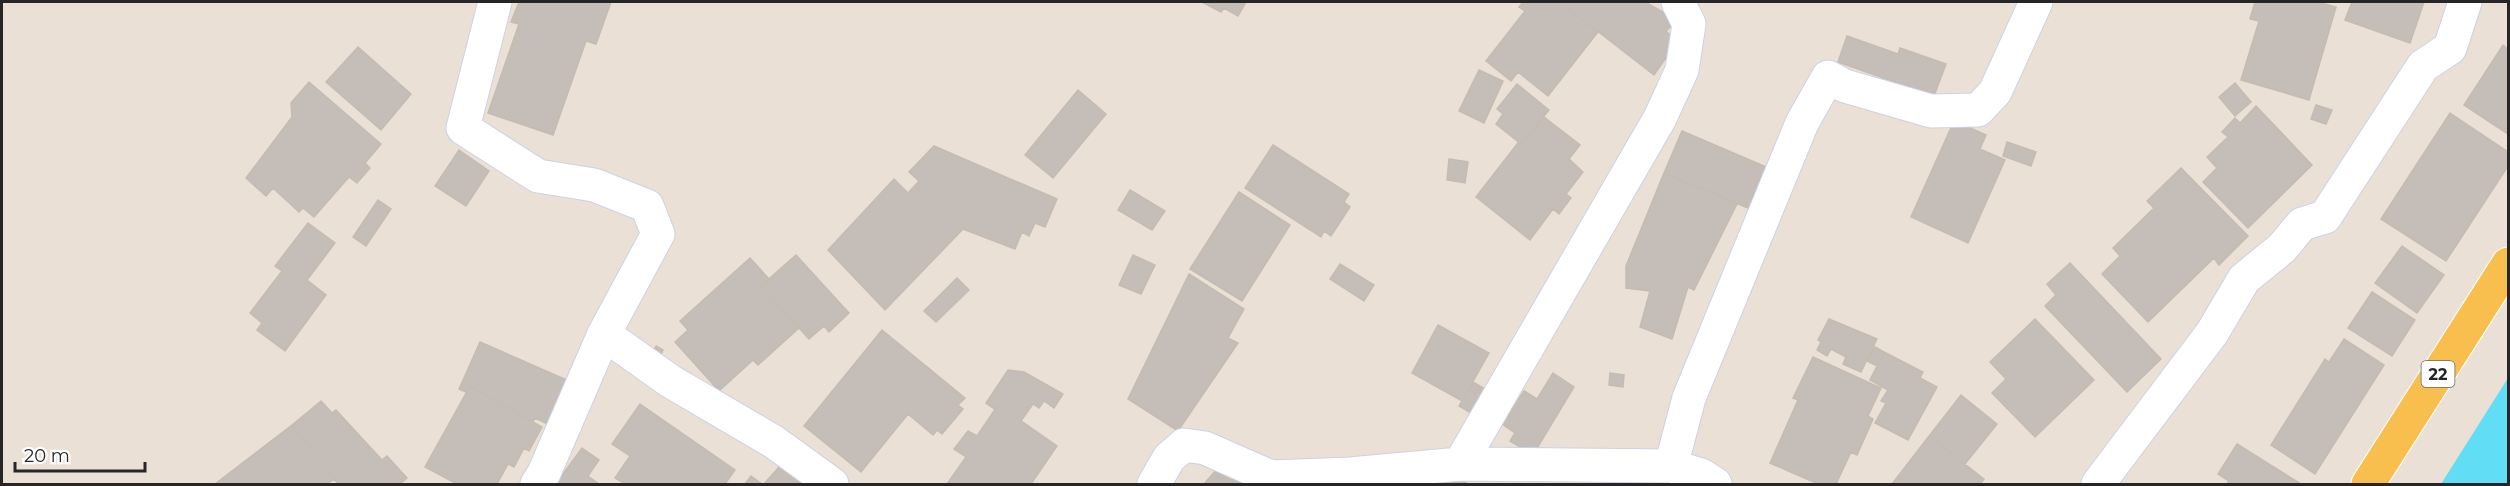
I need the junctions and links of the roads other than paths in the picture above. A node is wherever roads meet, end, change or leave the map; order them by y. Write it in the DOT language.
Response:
graph roads {
  1 [pos="495,2"];
  2 [pos="1678,2"];
  3 [pos="2036,2"];
  4 [pos="2465,2"];
  5 [pos="2508,264"];
  6 [pos="604,334"];
  7 [pos="1460,465"];
  8 [pos="1671,466"];
  9 [pos="537,484"];
  10 [pos="832,484"];
  11 [pos="1154,484"];
  12 [pos="1715,484"];
  13 [pos="2098,484"];
  14 [pos="2368,484"];
  1 -- 6 [label="street"];
  2 -- 7 [label="street"];
  3 -- 8 [label="street"];
  4 -- 13 [label="street"];
  5 -- 14 [label="main road, 22"];
  6 -- 9 [label="street"];
  6 -- 10 [label="street"];
  7 -- 8 [label="street"];
  7 -- 11 [label="street"];
  8 -- 12 [label="street"];
}
